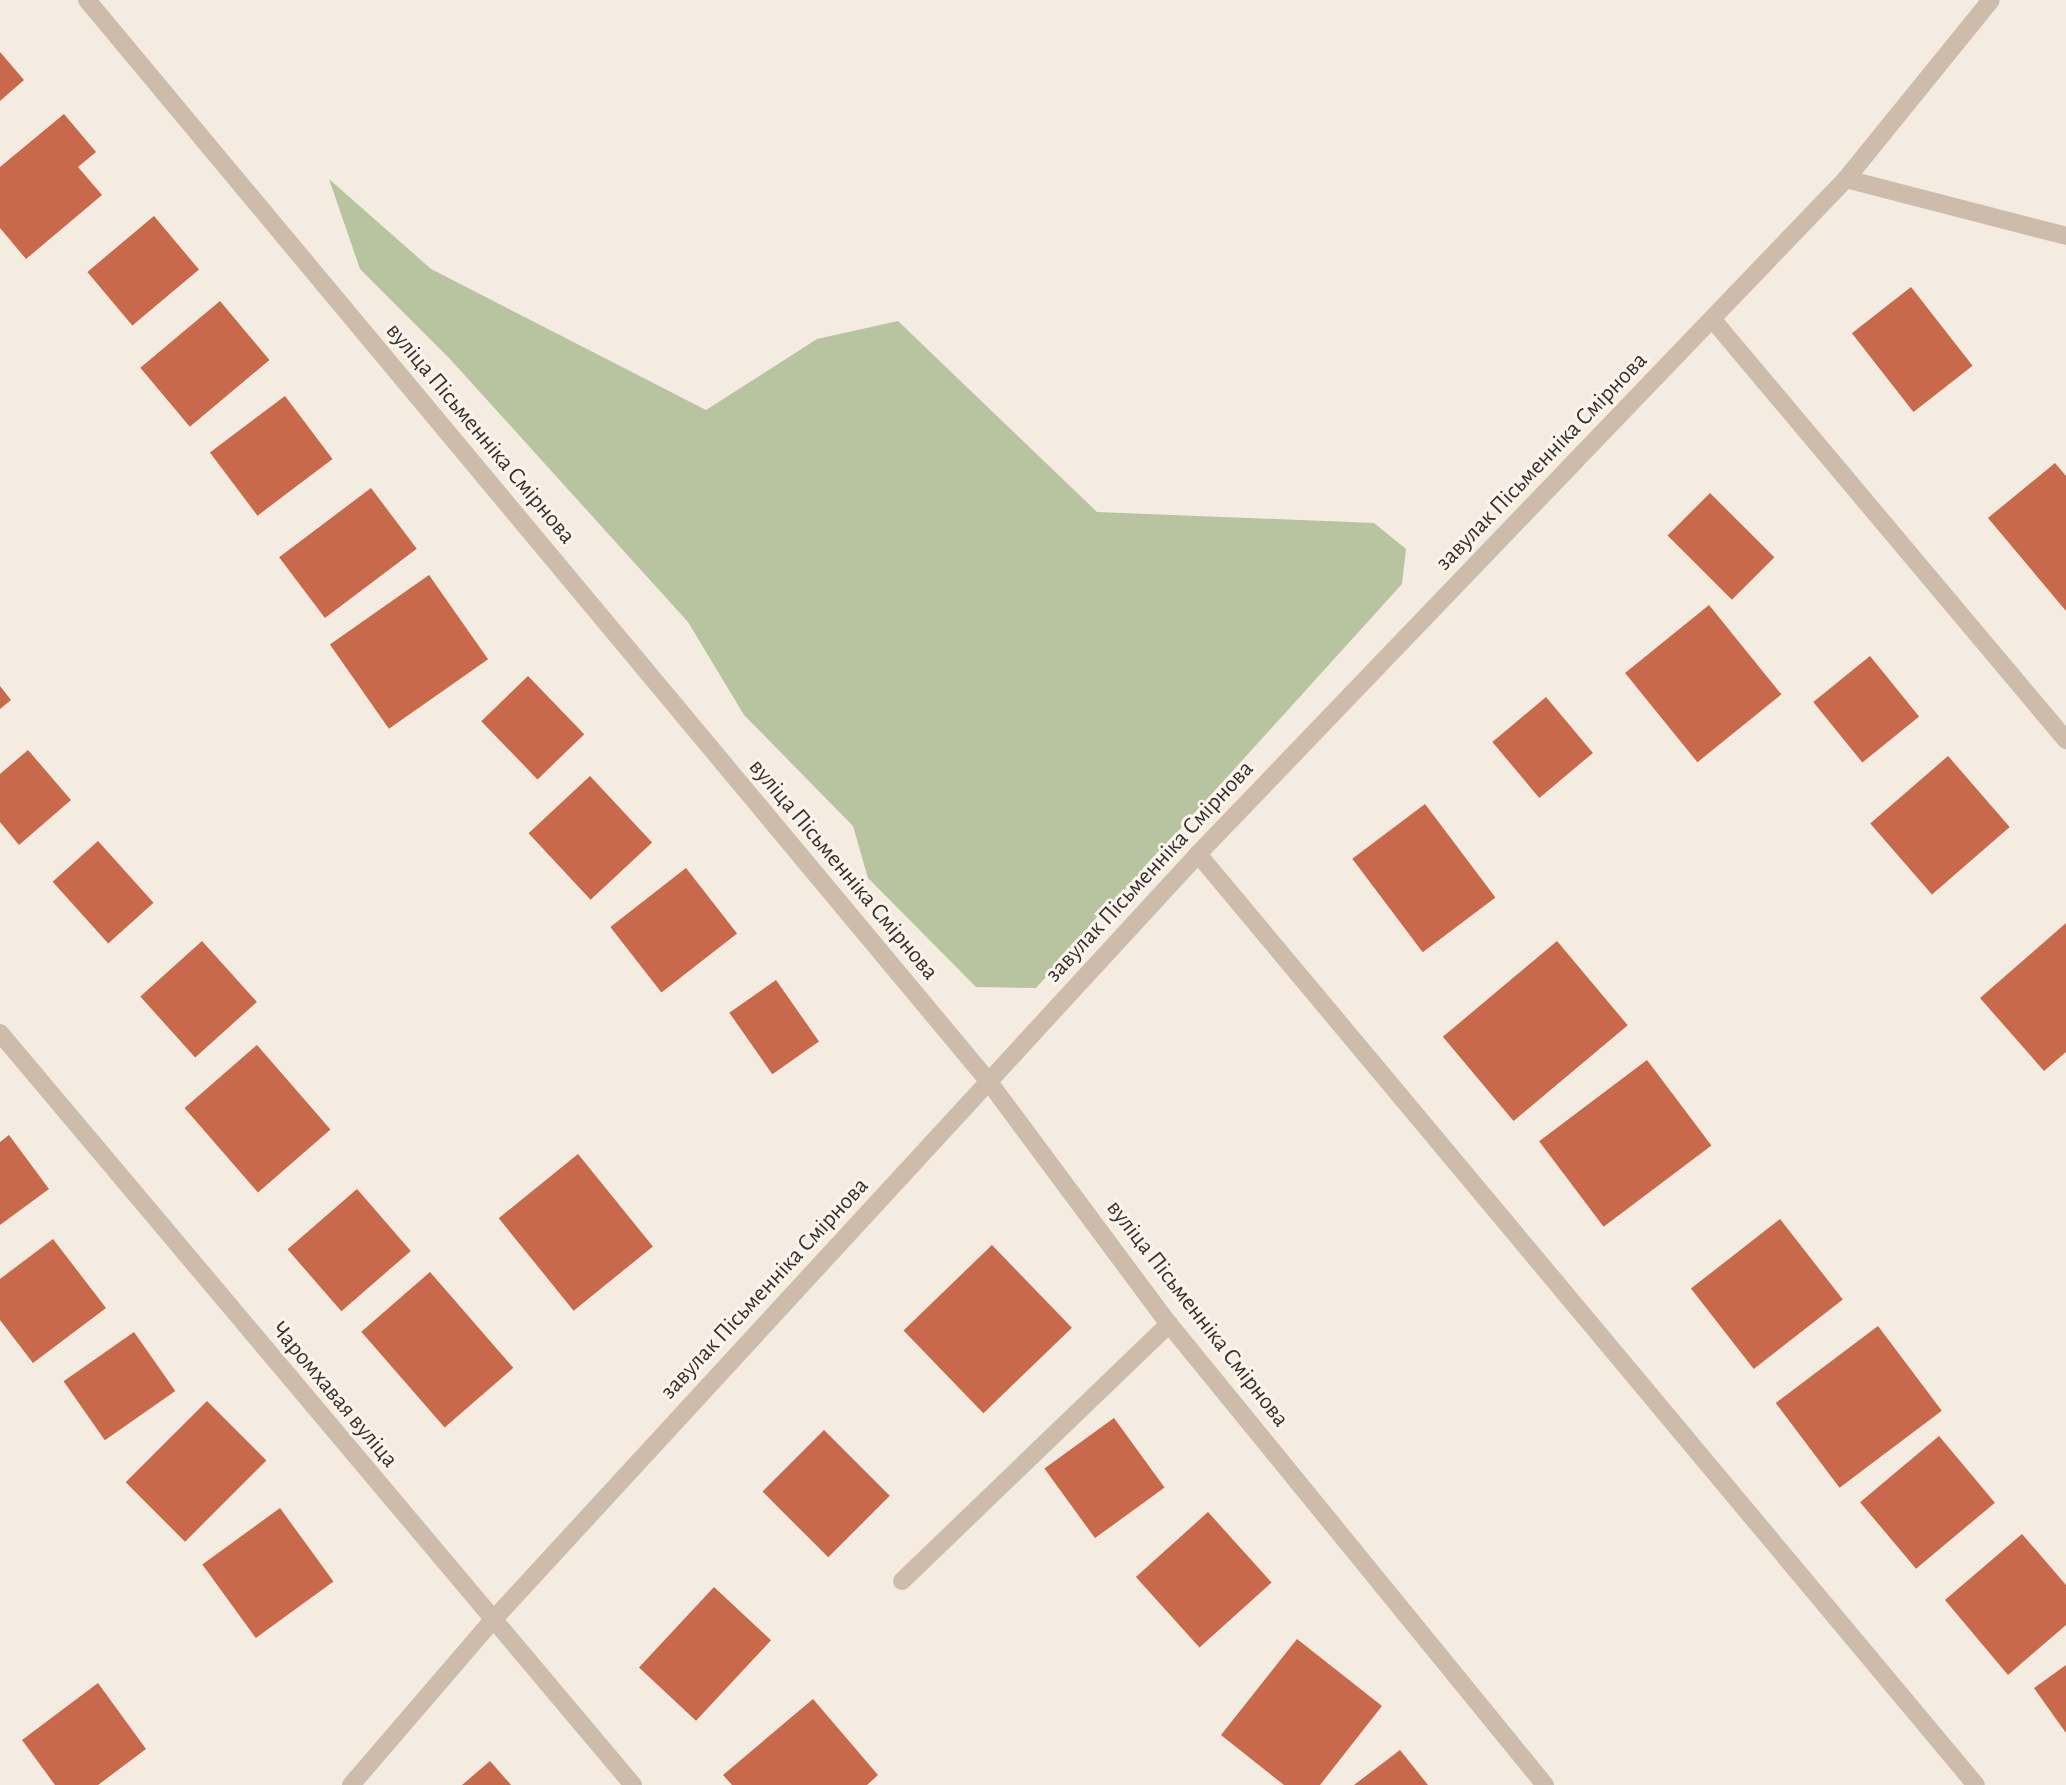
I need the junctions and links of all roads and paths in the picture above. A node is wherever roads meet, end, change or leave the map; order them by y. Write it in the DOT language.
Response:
graph roads {
  1 [pos="87,0"];
  2 [pos="1991,0"];
  3 [pos="1846,179"];
  4 [pos="2066,236"];
  5 [pos="1713,320"];
  6 [pos="2066,740"];
  7 [pos="1198,854"];
  8 [pos="0,1033"];
  9 [pos="989,1082"];
  10 [pos="1169,1324"];
  11 [pos="902,1581"];
  12 [pos="494,1620"];
  13 [pos="351,1785"];
  14 [pos="633,1785"];
  15 [pos="1545,1785"];
  16 [pos="1976,1785"];
  1 -- 9 [label="street, вуліца Пісьменніка Смірнова"];
  2 -- 3 [label="street, завулак Пісьменніка Смірнова"];
  3 -- 4 [label="street"];
  3 -- 5 [label="street, завулак Пісьменніка Смірнова"];
  5 -- 6 [label="street"];
  5 -- 7 [label="street, завулак Пісьменніка Смірнова"];
  7 -- 9 [label="street, завулак Пісьменніка Смірнова"];
  7 -- 16 [label="street"];
  8 -- 12 [label="street, Чаромхавая вуліца"];
  9 -- 10 [label="street, вуліца Пісьменніка Смірнова"];
  9 -- 12 [label="street, завулак Пісьменніка Смірнова"];
  10 -- 11 [label="street"];
  10 -- 15 [label="street, вуліца Пісьменніка Смірнова"];
  12 -- 13 [label="street, завулак Пісьменніка Смірнова"];
  12 -- 14 [label="street, Чаромхавая вуліца"];
}
